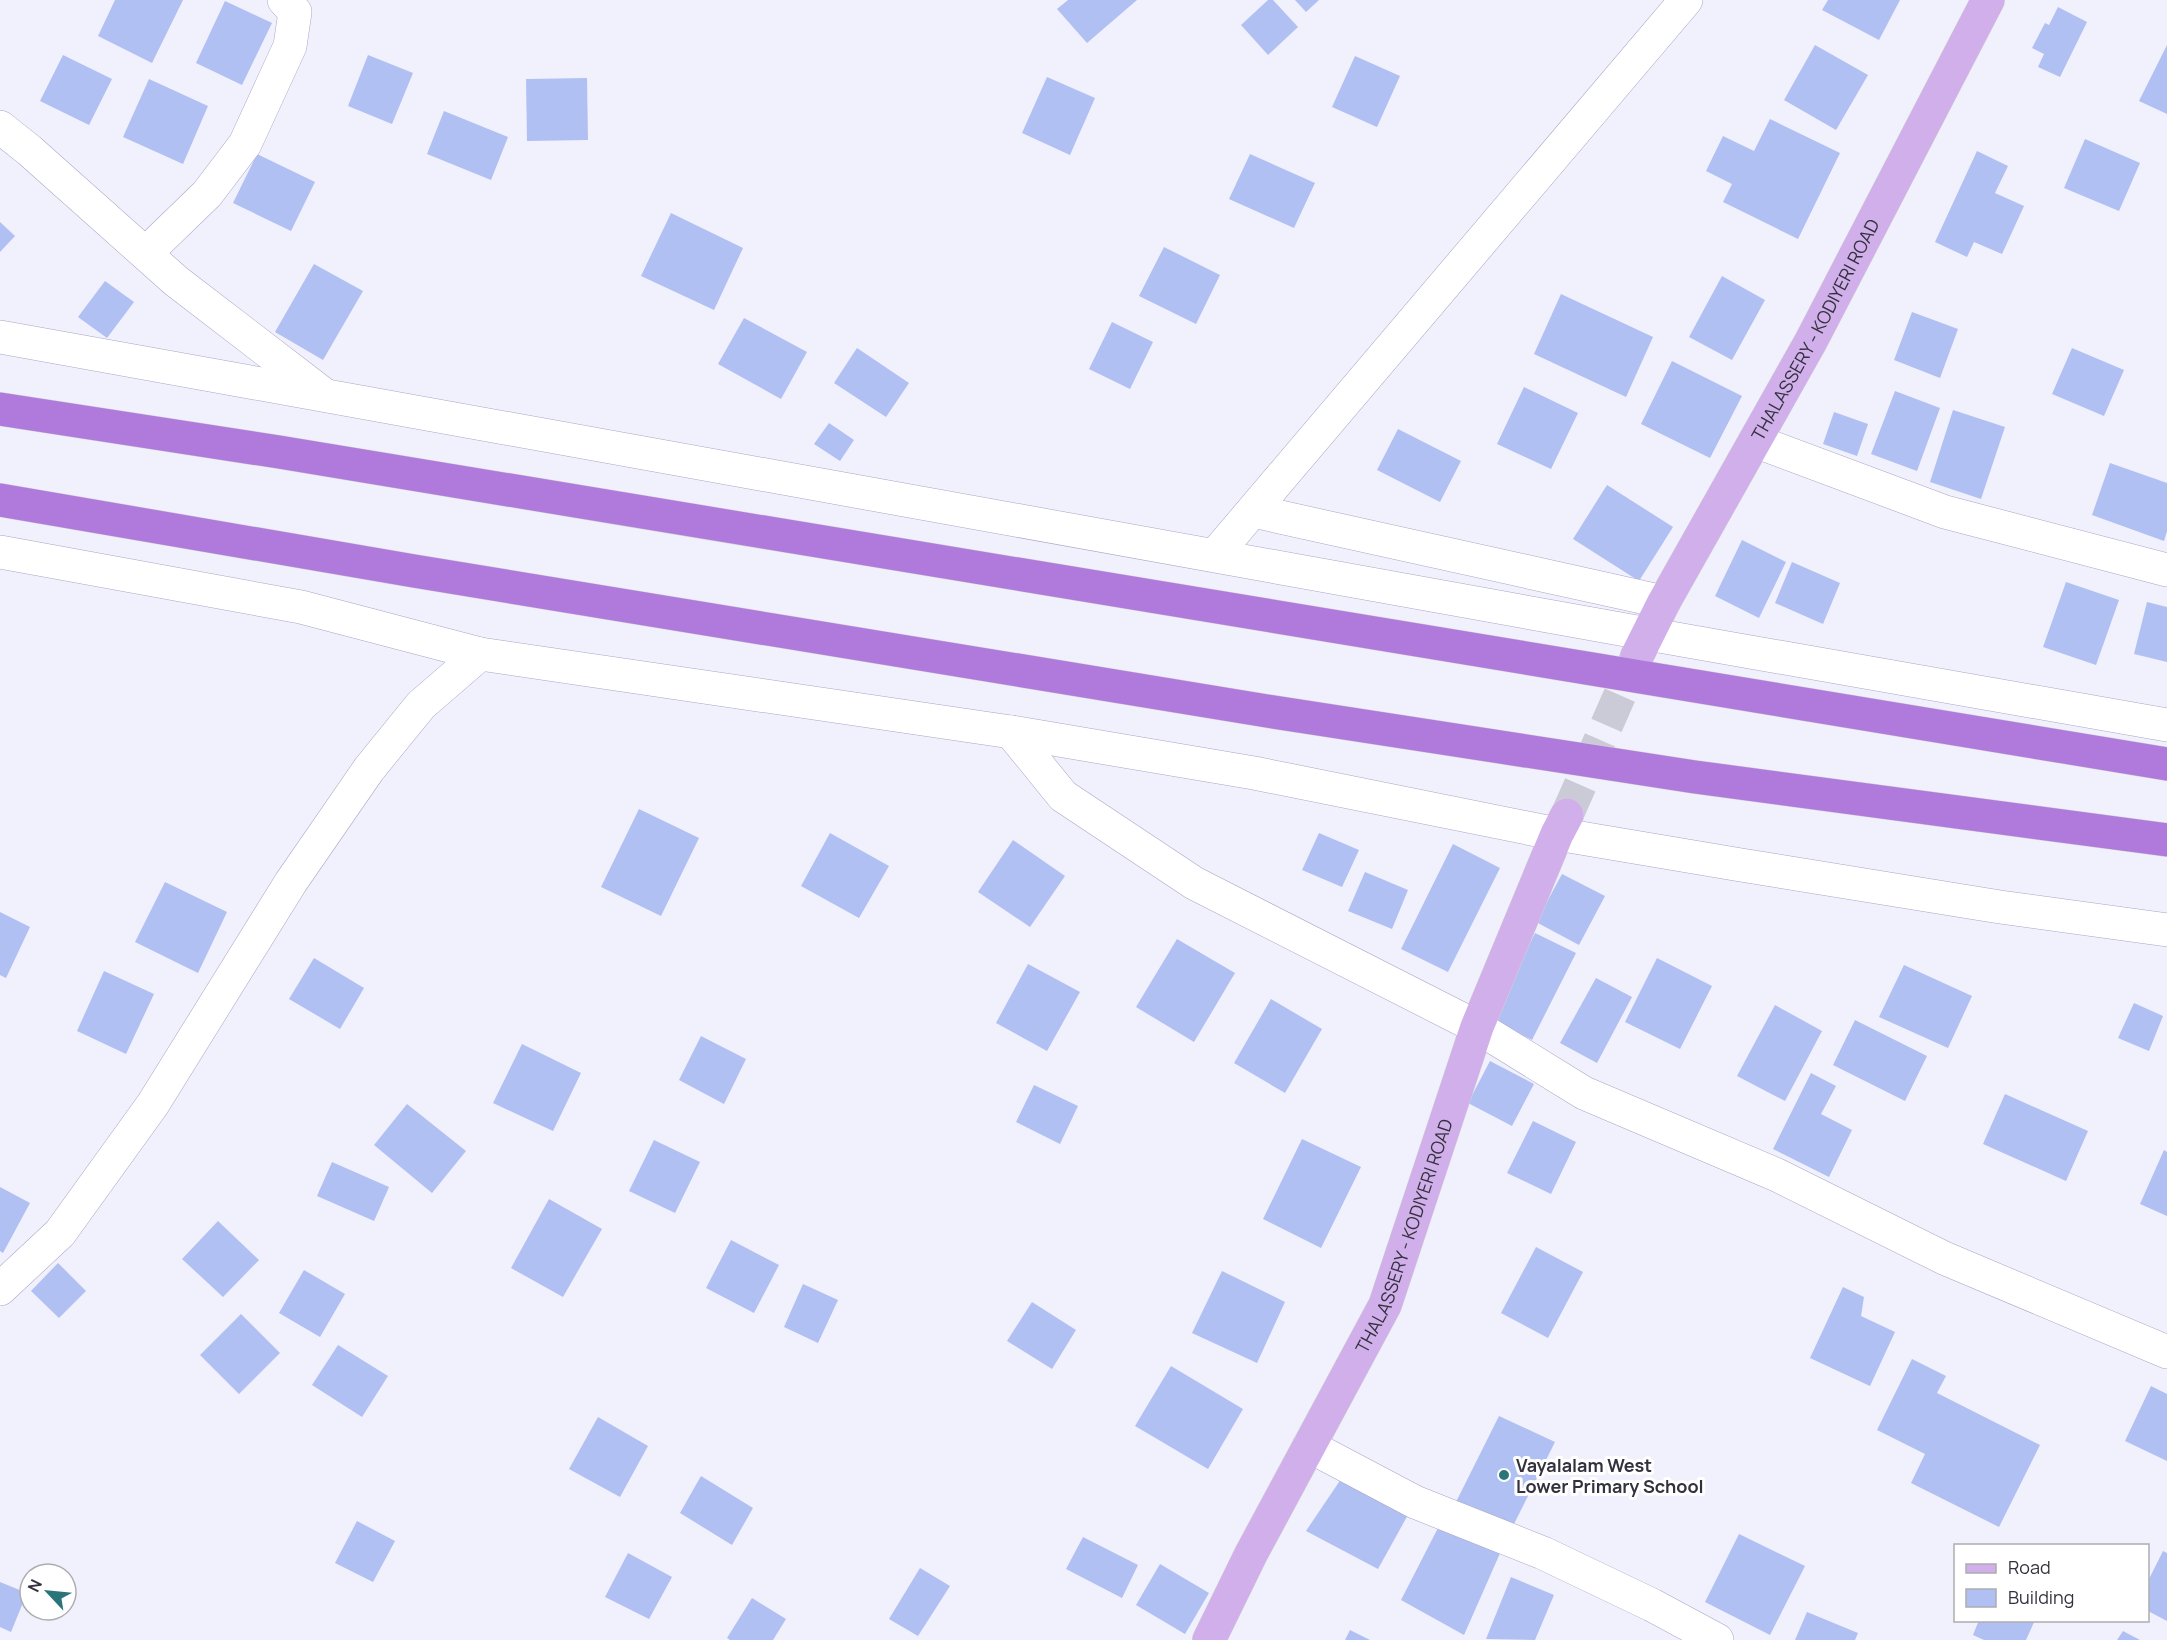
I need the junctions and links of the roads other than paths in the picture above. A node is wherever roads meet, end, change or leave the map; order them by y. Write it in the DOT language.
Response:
graph roads {
  1 [pos="284,0"];
  2 [pos="1686,0"];
  3 [pos="1988,0"];
  4 [pos="0,127"];
  5 [pos="146,254"];
  6 [pos="0,337"];
  7 [pos="327,396"];
  8 [pos="0,409"];
  9 [pos="1755,441"];
  10 [pos="0,500"];
  11 [pos="1253,511"];
  12 [pos="0,552"];
  13 [pos="1215,555"];
  14 [pos="2167,570"];
  15 [pos="1664,602"];
  16 [pos="1643,645"];
  17 [pos="480,654"];
  18 [pos="2167,725"];
  19 [pos="1011,732"];
  20 [pos="2167,764"];
  21 [pos="1562,825"];
  22 [pos="2167,840"];
  23 [pos="2167,930"];
  24 [pos="1477,1027"];
  25 [pos="0,1289"];
  26 [pos="2167,1352"];
  27 [pos="1309,1446"];
  28 [pos="1209,1640"];
  29 [pos="1717,1640"];
  1 -- 5 [label="street"];
  2 -- 11 [label="street"];
  3 -- 9 [label="main road, THALASSERY - KODIYERI ROAD"];
  4 -- 5 [label="street"];
  5 -- 7 [label="street"];
  6 -- 7 [label="street"];
  7 -- 13 [label="street"];
  8 -- 20 [label="highway"];
  9 -- 14 [label="street"];
  9 -- 15 [label="main road, THALASSERY - KODIYERI ROAD"];
  10 -- 22 [label="highway"];
  11 -- 13 [label="street"];
  11 -- 15 [label="street"];
  12 -- 17 [label="street"];
  13 -- 16 [label="street"];
  15 -- 16 [label="main road, THALASSERY - KODIYERI ROAD"];
  16 -- 18 [label="street"];
  17 -- 19 [label="street"];
  17 -- 25 [label="street"];
  19 -- 21 [label="street"];
  19 -- 24 [label="street"];
  21 -- 23 [label="street"];
  21 -- 24 [label="main road, THALASSERY - KODIYERI ROAD"];
  24 -- 26 [label="street"];
  24 -- 27 [label="main road, THALASSERY - KODIYERI ROAD"];
  27 -- 28 [label="main road, THALASSERY - KODIYERI ROAD"];
  27 -- 29 [label="street"];
}
